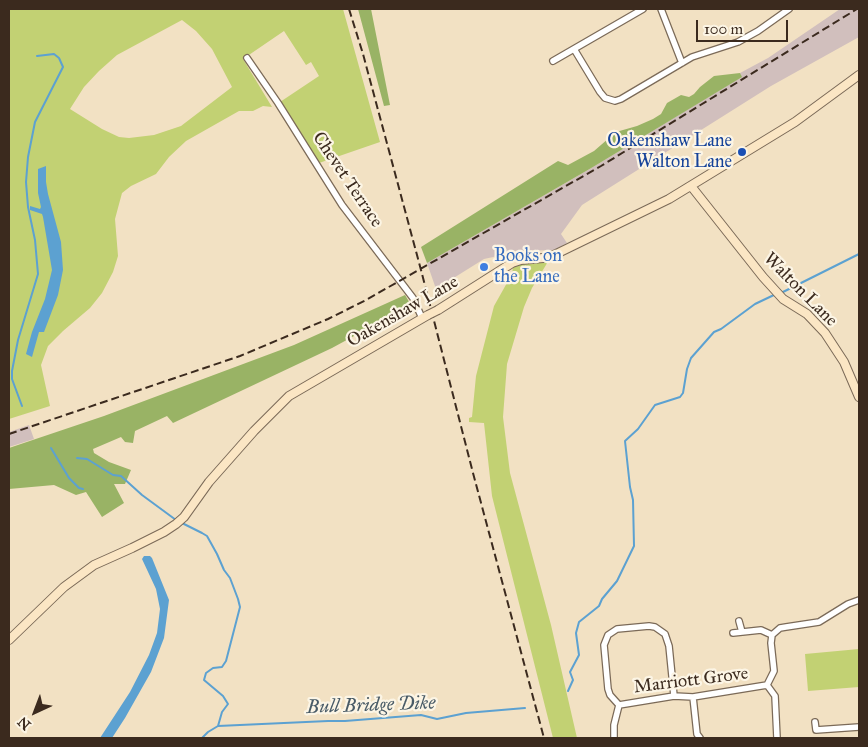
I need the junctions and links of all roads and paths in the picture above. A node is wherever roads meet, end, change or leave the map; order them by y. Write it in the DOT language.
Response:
graph roads {
  1 [pos="644,9"];
  2 [pos="661,9"];
  3 [pos="789,9"];
  4 [pos="574,49"];
  5 [pos="247,58"];
  6 [pos="553,61"];
  7 [pos="682,63"];
  8 [pos="859,75"];
  9 [pos="691,186"];
  10 [pos="425,317"];
  11 [pos="859,397"];
  12 [pos="859,600"];
  13 [pos="740,621"];
  14 [pos="742,632"];
  15 [pos="733,633"];
  16 [pos="772,634"];
  17 [pos="9,640"];
  18 [pos="767,685"];
  19 [pos="674,696"];
  20 [pos="693,697"];
  21 [pos="619,705"];
  22 [pos="816,722"];
  23 [pos="859,727"];
  24 [pos="614,738"];
  25 [pos="700,738"];
  26 [pos="778,738"];
  1 -- 4 [label="street"];
  2 -- 7 [label="street"];
  3 -- 7 [label="street"];
  4 -- 6 [label="street"];
  4 -- 7 [label="street"];
  5 -- 10 [label="street, Chevet Terrace"];
  8 -- 9 [label="street, Oakenshaw Lane"];
  9 -- 10 [label="street, Oakenshaw Lane, bridge"];
  9 -- 11 [label="street, Walton Lane"];
  10 -- 17 [label="street, Oakenshaw Lane"];
  12 -- 16 [label="street"];
  13 -- 14 [label="street"];
  14 -- 15 [label="street"];
  14 -- 16 [label="street"];
  16 -- 18 [label="street, Marriott Grove"];
  18 -- 20 [label="street, Marriott Grove"];
  18 -- 26 [label="street, Marriott Grove"];
  19 -- 20 [label="street, Marriott Grove"];
  19 -- 21 [label="street, Marriott Grove"];
  19 -- 21 [label="street"];
  20 -- 25 [label="street"];
  21 -- 24 [label="street"];
  22 -- 23 [label="street"];
}
